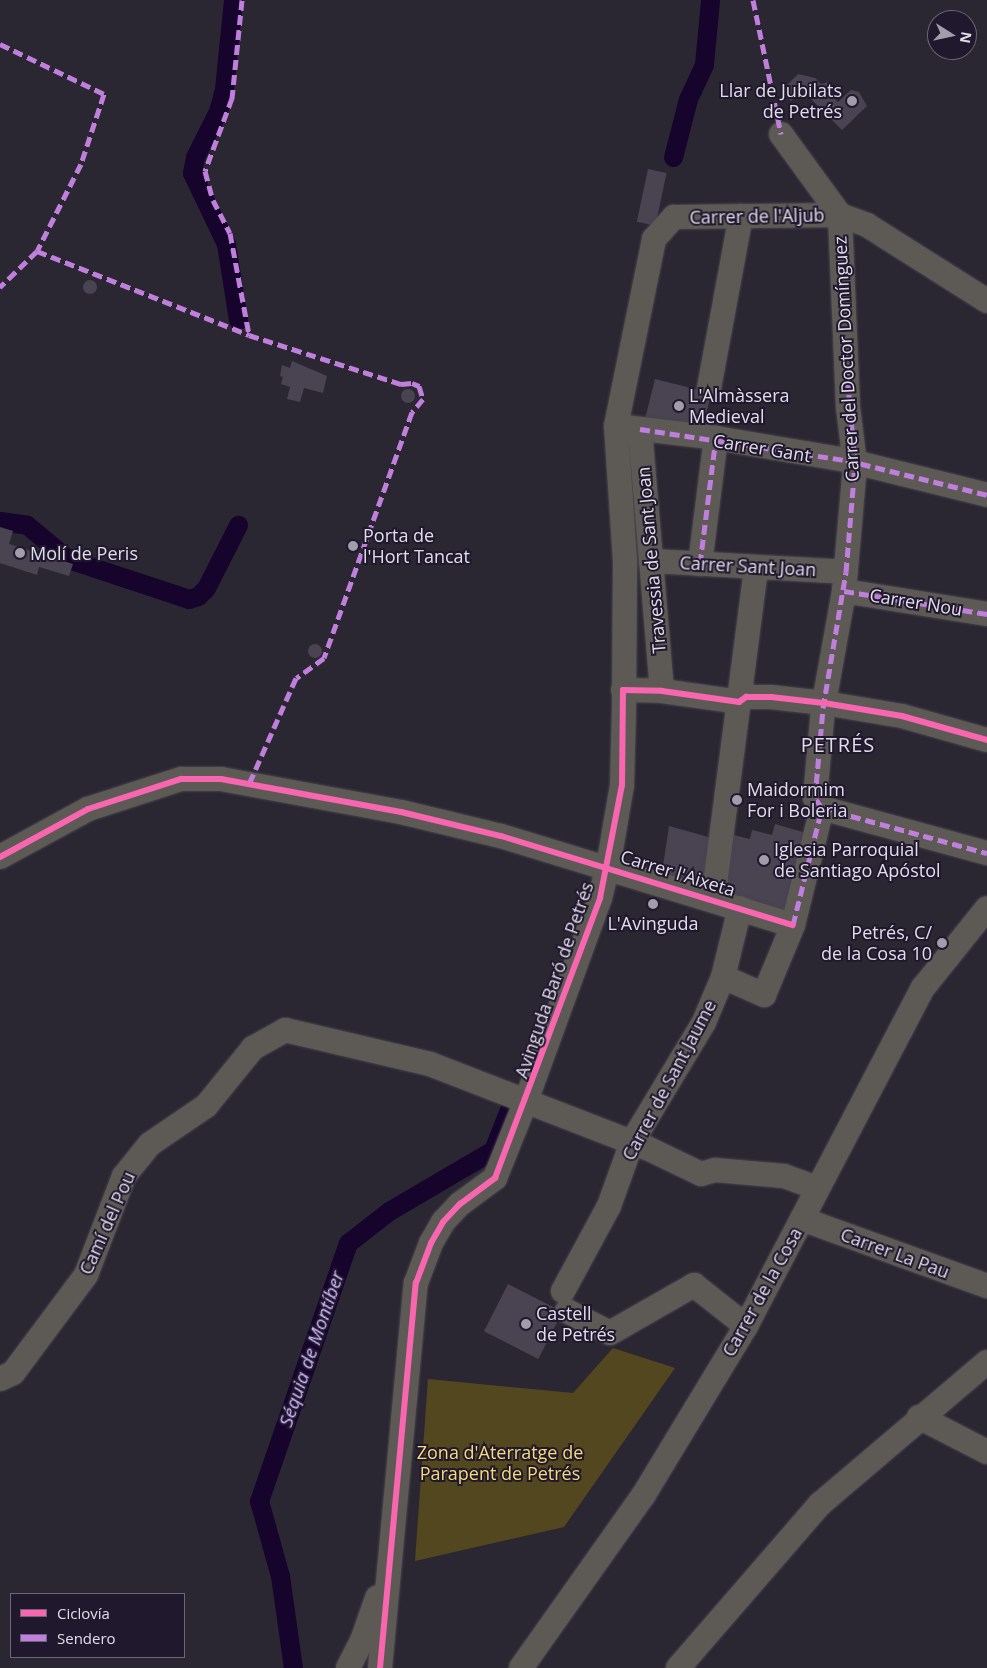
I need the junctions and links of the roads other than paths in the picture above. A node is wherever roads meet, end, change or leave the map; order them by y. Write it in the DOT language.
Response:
graph roads {
  1 [pos="781,134"];
  2 [pos="840,215"];
  3 [pos="741,216"];
  4 [pos="674,217"];
  5 [pos="987,301"];
  6 [pos="709,388"];
  7 [pos="616,426"];
  8 [pos="640,429"];
  9 [pos="716,438"];
  10 [pos="854,464"];
  11 [pos="987,495"];
  12 [pos="651,561"];
  13 [pos="700,564"];
  14 [pos="756,569"];
  15 [pos="845,581"];
  16 [pos="987,614"];
  17 [pos="623,690"];
  18 [pos="662,691"];
  19 [pos="738,702"];
  20 [pos="824,703"];
  21 [pos="987,740"];
  22 [pos="822,808"];
  23 [pos="987,853"];
  24 [pos="0,857"];
  25 [pos="608,867"];
  26 [pos="713,900"];
  27 [pos="740,908"];
  28 [pos="987,908"];
  29 [pos="793,925"];
  30 [pos="723,977"];
  31 [pos="526,1102"];
  32 [pos="632,1142"];
  33 [pos="817,1188"];
  34 [pos="802,1219"];
  35 [pos="987,1286"];
  36 [pos="746,1326"];
  37 [pos="987,1362"];
  38 [pos="0,1379"];
  39 [pos="919,1417"];
  40 [pos="987,1452"];
  41 [pos="390,1558"];
  42 [pos="348,1668"];
  43 [pos="380,1668"];
  44 [pos="521,1668"];
  45 [pos="678,1668"];
  1 -- 2 [label="street, Carrer del Doctor Domínguez"];
  2 -- 3 [label="street, Carrer de l'Aljub"];
  2 -- 5 [label="street"];
  2 -- 10 [label="street, Carrer del Doctor Domínguez"];
  3 -- 4 [label="street, Carrer de l'Aljub"];
  3 -- 6 [label="street"];
  4 -- 7 [label="street, Avinguda Baró de Petrés"];
  7 -- 8 [label="street, Carrer Gant"];
  7 -- 17 [label="street, Avinguda Baró de Petrés"];
  8 -- 9 [label="street, Carrer Gant"];
  8 -- 12 [label="street, Travessia de Sant Joan"];
  9 -- 10 [label="street, Carrer Gant"];
  9 -- 13 [label="street"];
  10 -- 11 [label="street, Carrer Gant"];
  10 -- 15 [label="street, Carrer del Doctor Domínguez"];
  12 -- 13 [label="street, Carrer Sant Joan"];
  12 -- 18 [label="street, Travessia de Sant Joan"];
  13 -- 14 [label="street, Carrer Sant Joan"];
  14 -- 15 [label="street, Carrer Sant Joan"];
  14 -- 19 [label="street"];
  15 -- 16 [label="street, Carrer Nou"];
  15 -- 20 [label="street, Carrer del Doctor Domínguez"];
  17 -- 18 [label="street"];
  17 -- 25 [label="street, Avinguda Baró de Petrés"];
  18 -- 19 [label="street"];
  19 -- 20 [label="street"];
  19 -- 26 [label="street"];
  20 -- 21 [label="street"];
  20 -- 22 [label="street, Carrer del Doctor Domínguez"];
  22 -- 23 [label="street"];
  22 -- 29 [label="street, Carrer del Doctor Domínguez"];
  24 -- 25 [label="street, Carrer l'Aixeta"];
  25 -- 26 [label="street, Carrer l'Aixeta"];
  25 -- 31 [label="street, Avinguda Baró de Petrés"];
  26 -- 27 [label="street, Carrer l'Aixeta"];
  27 -- 29 [label="street, Carrer l'Aixeta"];
  27 -- 30 [label="street, Carrer de Sant Jaume"];
  28 -- 33 [label="street, Carrer de la Cosa"];
  29 -- 30 [label="street, Carrer del Doctor Domínguez"];
  30 -- 32 [label="street, Carrer de Sant Jaume"];
  31 -- 32 [label="street, Camí del Pou"];
  31 -- 38 [label="street, Camí del Pou"];
  31 -- 41 [label="street, Avinguda Baró de Petrés"];
  32 -- 33 [label="street, Camí del Pou"];
  32 -- 36 [label="street, Carrer de Sant Jaume"];
  33 -- 34 [label="street, Carrer de la Cosa"];
  34 -- 35 [label="street, Carrer La Pau"];
  34 -- 36 [label="street, Carrer de la Cosa"];
  36 -- 44 [label="street, Carrer de la Cosa"];
  37 -- 39 [label="street"];
  39 -- 40 [label="street"];
  39 -- 45 [label="street"];
  41 -- 42 [label="street"];
  41 -- 43 [label="street"];
}
